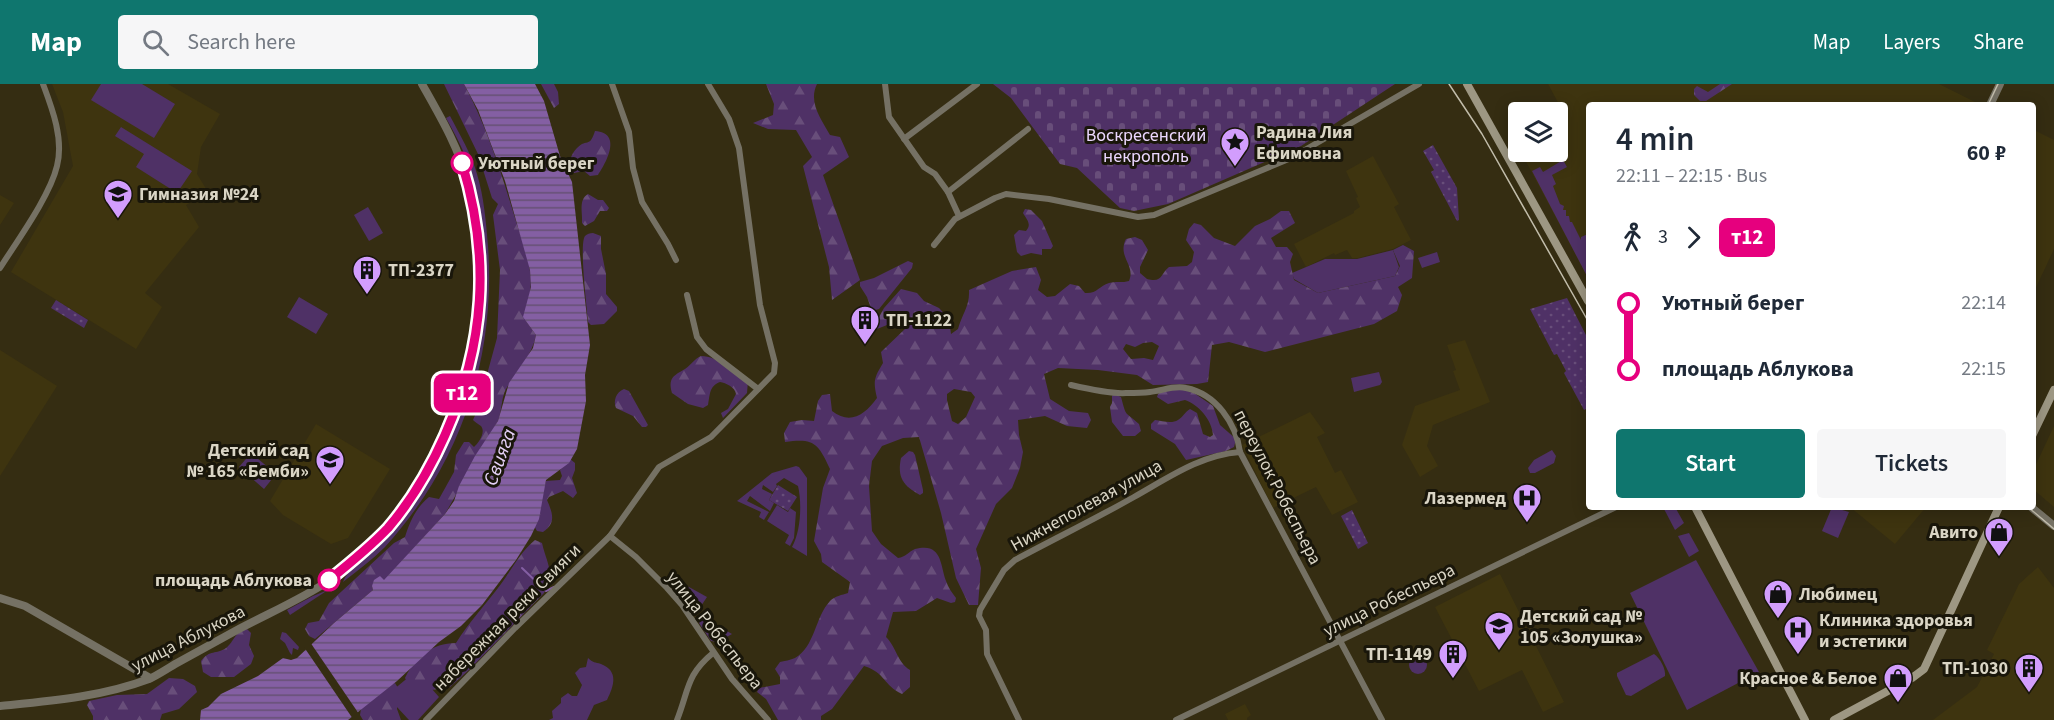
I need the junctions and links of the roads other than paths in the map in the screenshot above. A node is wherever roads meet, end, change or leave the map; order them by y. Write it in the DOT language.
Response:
graph roads {
  1 [pos="43,84"];
  2 [pos="422,84"];
  3 [pos="612,84"];
  4 [pos="708,84"];
  5 [pos="885,84"];
  6 [pos="977,84"];
  7 [pos="1419,84"];
  8 [pos="1467,84"];
  9 [pos="2000,84"];
  10 [pos="1991,102"];
  11 [pos="1028,129"];
  12 [pos="904,139"];
  13 [pos="948,192"];
  14 [pos="959,216"];
  15 [pos="934,245"];
  16 [pos="676,260"];
  17 [pos="0,268"];
  18 [pos="687,295"];
  19 [pos="1586,297"];
  20 [pos="1071,385"];
  21 [pos="758,389"];
  22 [pos="2054,390"];
  23 [pos="2036,428"];
  24 [pos="1240,452"];
  25 [pos="1610,510"];
  26 [pos="1697,510"];
  27 [pos="1999,510"];
  28 [pos="2035,510"];
  29 [pos="2054,526"];
  30 [pos="610,536"];
  31 [pos="0,598"];
  32 [pos="1340,640"];
  33 [pos="713,653"];
  34 [pos="150,678"];
  35 [pos="0,706"];
  36 [pos="426,720"];
  37 [pos="677,720"];
  38 [pos="768,720"];
  39 [pos="1019,720"];
  40 [pos="1176,720"];
  41 [pos="1382,720"];
  42 [pos="1805,720"];
  43 [pos="1834,720"];
  1 -- 17 [label="street"];
  2 -- 34 [label="street, улица Аблукова"];
  3 -- 16 [label="street"];
  4 -- 21 [label="street, набережная реки Свияги"];
  5 -- 12 [label="street"];
  6 -- 12 [label="street"];
  7 -- 14 [label="street"];
  8 -- 19 [label="main road"];
  9 -- 10 [label="street"];
  11 -- 13 [label="street"];
  12 -- 13 [label="street"];
  13 -- 14 [label="street"];
  14 -- 15 [label="street"];
  18 -- 21 [label="street"];
  20 -- 24 [label="street, переулок Робеспьера"];
  21 -- 30 [label="street, набережная реки Свияги"];
  22 -- 23 [label="main road"];
  24 -- 32 [label="street, переулок Робеспьера"];
  24 -- 39 [label="street, Нижнеполевая улица"];
  25 -- 32 [label="street, улица Робеспьера"];
  26 -- 42 [label="main road"];
  27 -- 43 [label="main road"];
  28 -- 29 [label="street"];
  30 -- 33 [label="street, улица Робеспьера"];
  30 -- 36 [label="street, набережная реки Свияги"];
  31 -- 34 [label="street"];
  32 -- 40 [label="street, улица Робеспьера"];
  32 -- 41 [label="street, переулок Робеспьера"];
  33 -- 37 [label="street"];
  33 -- 38 [label="street, улица Робеспьера"];
  34 -- 35 [label="street, улица Аблукова"];
}
